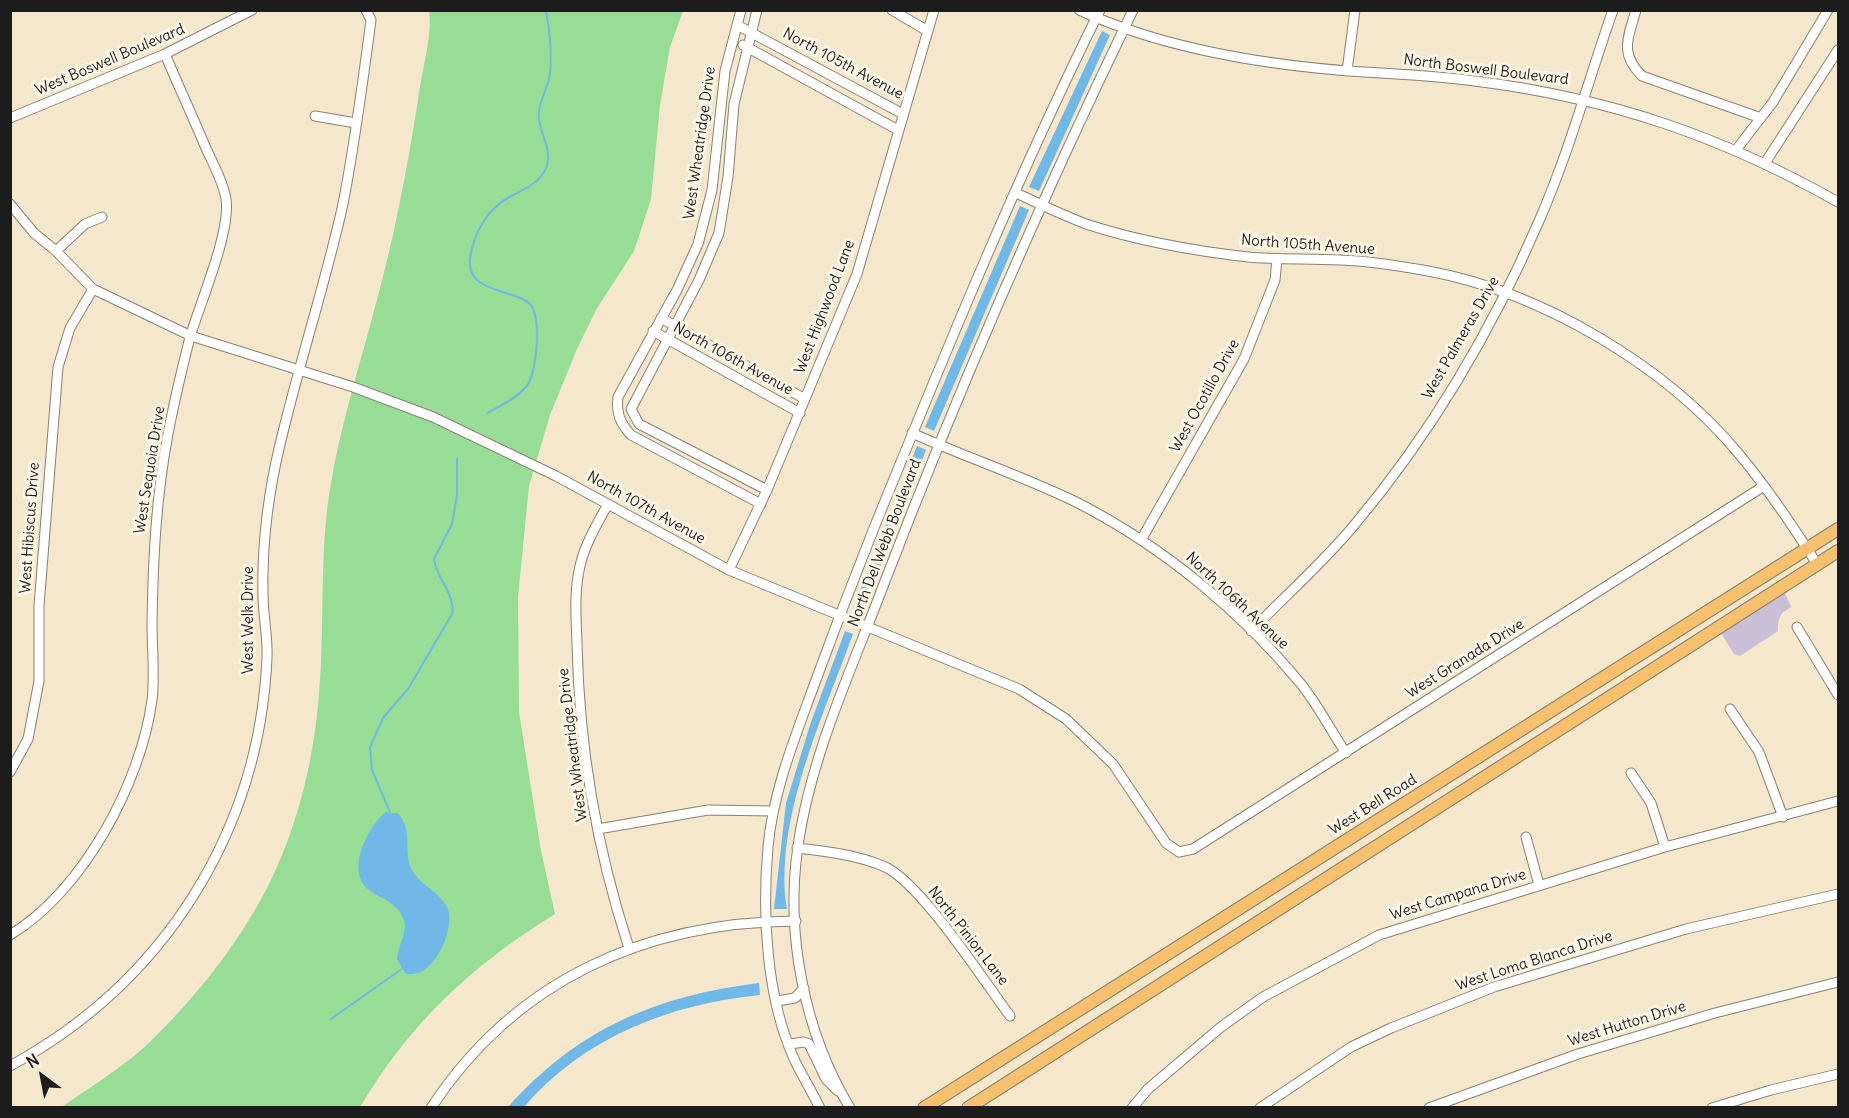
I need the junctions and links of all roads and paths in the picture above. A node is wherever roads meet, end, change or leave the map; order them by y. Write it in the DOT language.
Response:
graph roads {
  1 [pos="252,10"];
  2 [pos="366,10"];
  3 [pos="741,10"];
  4 [pos="757,10"];
  5 [pos="892,10"];
  6 [pos="1080,10"];
  7 [pos="1133,10"];
  8 [pos="1355,10"];
  9 [pos="1613,10"];
  10 [pos="1636,10"];
  11 [pos="1828,10"];
  12 [pos="929,12"];
  13 [pos="1098,14"];
  14 [pos="737,25"];
  15 [pos="1125,28"];
  16 [pos="926,30"];
  17 [pos="751,31"];
  18 [pos="734,39"];
  19 [pos="747,47"];
  20 [pos="1839,50"];
  21 [pos="165,54"];
  22 [pos="1347,71"];
  23 [pos="1584,98"];
  24 [pos="903,114"];
  25 [pos="315,116"];
  26 [pos="10,118"];
  27 [pos="1761,118"];
  28 [pos="356,123"];
  29 [pos="898,130"];
  30 [pos="1736,150"];
  31 [pos="1765,163"];
  32 [pos="1016,193"];
  33 [pos="1839,202"];
  34 [pos="10,204"];
  35 [pos="1042,204"];
  36 [pos="102,217"];
  37 [pos="56,251"];
  38 [pos="1278,259"];
  39 [pos="93,289"];
  40 [pos="1505,292"];
  41 [pos="660,318"];
  42 [pos="674,326"];
  43 [pos="653,331"];
  44 [pos="190,336"];
  45 [pos="667,339"];
  46 [pos="298,368"];
  47 [pos="805,399"];
  48 [pos="800,413"];
  49 [pos="912,433"];
  50 [pos="939,445"];
  51 [pos="1764,486"];
  52 [pos="767,490"];
  53 [pos="608,504"];
  54 [pos="760,504"];
  55 [pos="1839,529"];
  56 [pos="1141,540"];
  57 [pos="1807,548"];
  58 [pos="1839,551"];
  59 [pos="1817,564"];
  60 [pos="729,570"];
  61 [pos="838,616"];
  62 [pos="1797,627"];
  63 [pos="867,628"];
  64 [pos="1251,631"];
  65 [pos="1839,695"];
  66 [pos="1731,709"];
  67 [pos="1346,753"];
  68 [pos="10,772"];
  69 [pos="1630,773"];
  70 [pos="1839,801"];
  71 [pos="773,811"];
  72 [pos="1784,817"];
  73 [pos="598,829"];
  74 [pos="1526,837"];
  75 [pos="1665,847"];
  76 [pos="798,848"];
  77 [pos="1179,852"];
  78 [pos="1539,885"];
  79 [pos="1839,894"];
  80 [pos="765,921"];
  81 [pos="796,921"];
  82 [pos="10,935"];
  83 [pos="629,948"];
  84 [pos="1839,982"];
  85 [pos="804,988"];
  86 [pos="777,1001"];
  87 [pos="1010,1016"];
  88 [pos="789,1044"];
  89 [pos="10,1066"];
  90 [pos="1839,1074"];
  91 [pos="842,1095"];
  92 [pos="430,1107"];
  93 [pos="820,1107"];
  94 [pos="850,1107"];
  95 [pos="924,1107"];
  96 [pos="968,1107"];
  97 [pos="1132,1107"];
  98 [pos="1260,1107"];
  99 [pos="1429,1107"];
  100 [pos="1712,1107"];
  1 -- 21 [label="street, West Boswell Boulevard"];
  2 -- 28 [label="street, West Welk Drive"];
  3 -- 14 [label="street, West Wheatridge Drive"];
  4 -- 17 [label="street, West Wheatridge Drive"];
  5 -- 16 [label="street"];
  6 -- 13 [label="street, North Boswell Boulevard"];
  7 -- 15 [label="street, North Del Webb Boulevard"];
  8 -- 22 [label="street"];
  9 -- 23 [label="street, West Palmeras Drive"];
  10 -- 27 [label="street"];
  11 -- 27 [label="street"];
  12 -- 16 [label="street, West Highwood Lane"];
  13 -- 15 [label="street, North Boswell Boulevard"];
  13 -- 32 [label="street, North Del Webb Boulevard"];
  14 -- 17 [label="street, North 105th Avenue"];
  14 -- 18 [label="street, West Wheatridge Drive"];
  15 -- 22 [label="street, North Boswell Boulevard"];
  15 -- 35 [label="street, North Del Webb Boulevard"];
  16 -- 24 [label="street, West Highwood Lane"];
  17 -- 19 [label="street, West Wheatridge Drive"];
  17 -- 24 [label="street, North 105th Avenue"];
  18 -- 19 [label="street, North 105th Avenue"];
  18 -- 41 [label="street, West Wheatridge Drive"];
  19 -- 29 [label="street, North 105th Avenue"];
  19 -- 42 [label="street, West Wheatridge Drive"];
  20 -- 31 [label="street"];
  21 -- 26 [label="street, West Boswell Boulevard"];
  21 -- 44 [label="street, West Sequoia Drive"];
  22 -- 23 [label="street, North Boswell Boulevard"];
  23 -- 30 [label="street, North Boswell Boulevard"];
  23 -- 40 [label="street, West Palmeras Drive"];
  24 -- 29 [label="street, West Highwood Lane"];
  25 -- 28 [label="street"];
  27 -- 30 [label="street"];
  28 -- 46 [label="street, West Welk Drive"];
  29 -- 47 [label="street, West Highwood Lane"];
  30 -- 31 [label="street, North Boswell Boulevard"];
  31 -- 33 [label="street, North Boswell Boulevard"];
  32 -- 35 [label="street, North 105th Avenue"];
  32 -- 49 [label="street, North Del Webb Boulevard"];
  34 -- 37 [label="street, North 107th Avenue"];
  35 -- 38 [label="street, North 105th Avenue"];
  35 -- 50 [label="street, North Del Webb Boulevard"];
  36 -- 37 [label="street"];
  37 -- 39 [label="street, North 107th Avenue"];
  38 -- 40 [label="street, North 105th Avenue"];
  38 -- 56 [label="street, West Ocotillo Drive"];
  39 -- 44 [label="street, North 107th Avenue"];
  39 -- 68 [label="street, West Hibiscus Drive"];
  40 -- 51 [label="street, North 105th Avenue"];
  40 -- 64 [label="street, West Palmeras Drive"];
  41 -- 42 [label="street, North 106th Avenue"];
  41 -- 43 [label="street, West Wheatridge Drive"];
  42 -- 45 [label="street, West Wheatridge Drive"];
  42 -- 47 [label="street, North 106th Avenue"];
  43 -- 45 [label="street, North 106th Avenue"];
  43 -- 54 [label="street, West Wheatridge Drive"];
  44 -- 46 [label="street, North 107th Avenue"];
  44 -- 82 [label="street, West Sequoia Drive"];
  45 -- 48 [label="street, North 106th Avenue"];
  45 -- 52 [label="street, West Wheatridge Drive"];
  46 -- 53 [label="street, North 107th Avenue"];
  46 -- 89 [label="street, West Welk Drive"];
  47 -- 48 [label="street, West Highwood Lane"];
  48 -- 52 [label="street, West Highwood Lane"];
  49 -- 50 [label="street, North 106th Avenue"];
  49 -- 61 [label="street, North Del Webb Boulevard"];
  50 -- 56 [label="street, North 106th Avenue"];
  50 -- 63 [label="street, North Del Webb Boulevard"];
  51 -- 57 [label="street, North 105th Avenue"];
  51 -- 67 [label="street, West Granada Drive"];
  52 -- 54 [label="street, West Highwood Lane"];
  53 -- 60 [label="street, North 107th Avenue"];
  53 -- 73 [label="street, West Wheatridge Drive"];
  54 -- 60 [label="street, West Highwood Lane"];
  55 -- 57 [label="main road, West Bell Road"];
  56 -- 64 [label="street, North 106th Avenue"];
  57 -- 59 [label="street, North 105th Avenue"];
  57 -- 95 [label="main road, West Bell Road"];
  58 -- 59 [label="main road"];
  59 -- 96 [label="main road"];
  60 -- 61 [label="street, North 107th Avenue"];
  61 -- 63 [label="street, North 107th Avenue"];
  61 -- 71 [label="street, North Del Webb Boulevard"];
  62 -- 65 [label="street"];
  63 -- 76 [label="street, North Del Webb Boulevard"];
  63 -- 77 [label="street, North 107th Avenue"];
  64 -- 67 [label="street, North 106th Avenue"];
  66 -- 72 [label="street"];
  67 -- 77 [label="street, West Granada Drive"];
  69 -- 75 [label="street"];
  70 -- 72 [label="street, West Campana Drive"];
  71 -- 73 [label="street"];
  71 -- 80 [label="street, North Del Webb Boulevard"];
  72 -- 75 [label="street, West Campana Drive"];
  73 -- 83 [label="street, West Wheatridge Drive"];
  74 -- 78 [label="street"];
  75 -- 78 [label="street, West Campana Drive"];
  76 -- 81 [label="street, North Del Webb Boulevard"];
  76 -- 87 [label="street, North Pinion Lane"];
  78 -- 97 [label="street, West Campana Drive"];
  79 -- 98 [label="street, West Loma Blanca Drive"];
  80 -- 81 [label="street"];
  80 -- 83 [label="street"];
  80 -- 86 [label="street, North Del Webb Boulevard"];
  81 -- 85 [label="street, North Del Webb Boulevard"];
  83 -- 92 [label="street"];
  84 -- 99 [label="street, West Hutton Drive"];
  85 -- 86 [label="street"];
  85 -- 91 [label="street, North Del Webb Boulevard"];
  86 -- 88 [label="street, North Del Webb Boulevard"];
  88 -- 91 [label="street"];
  88 -- 93 [label="street, North Del Webb Boulevard"];
  90 -- 100 [label="street"];
  91 -- 94 [label="street, North Del Webb Boulevard"];
}
